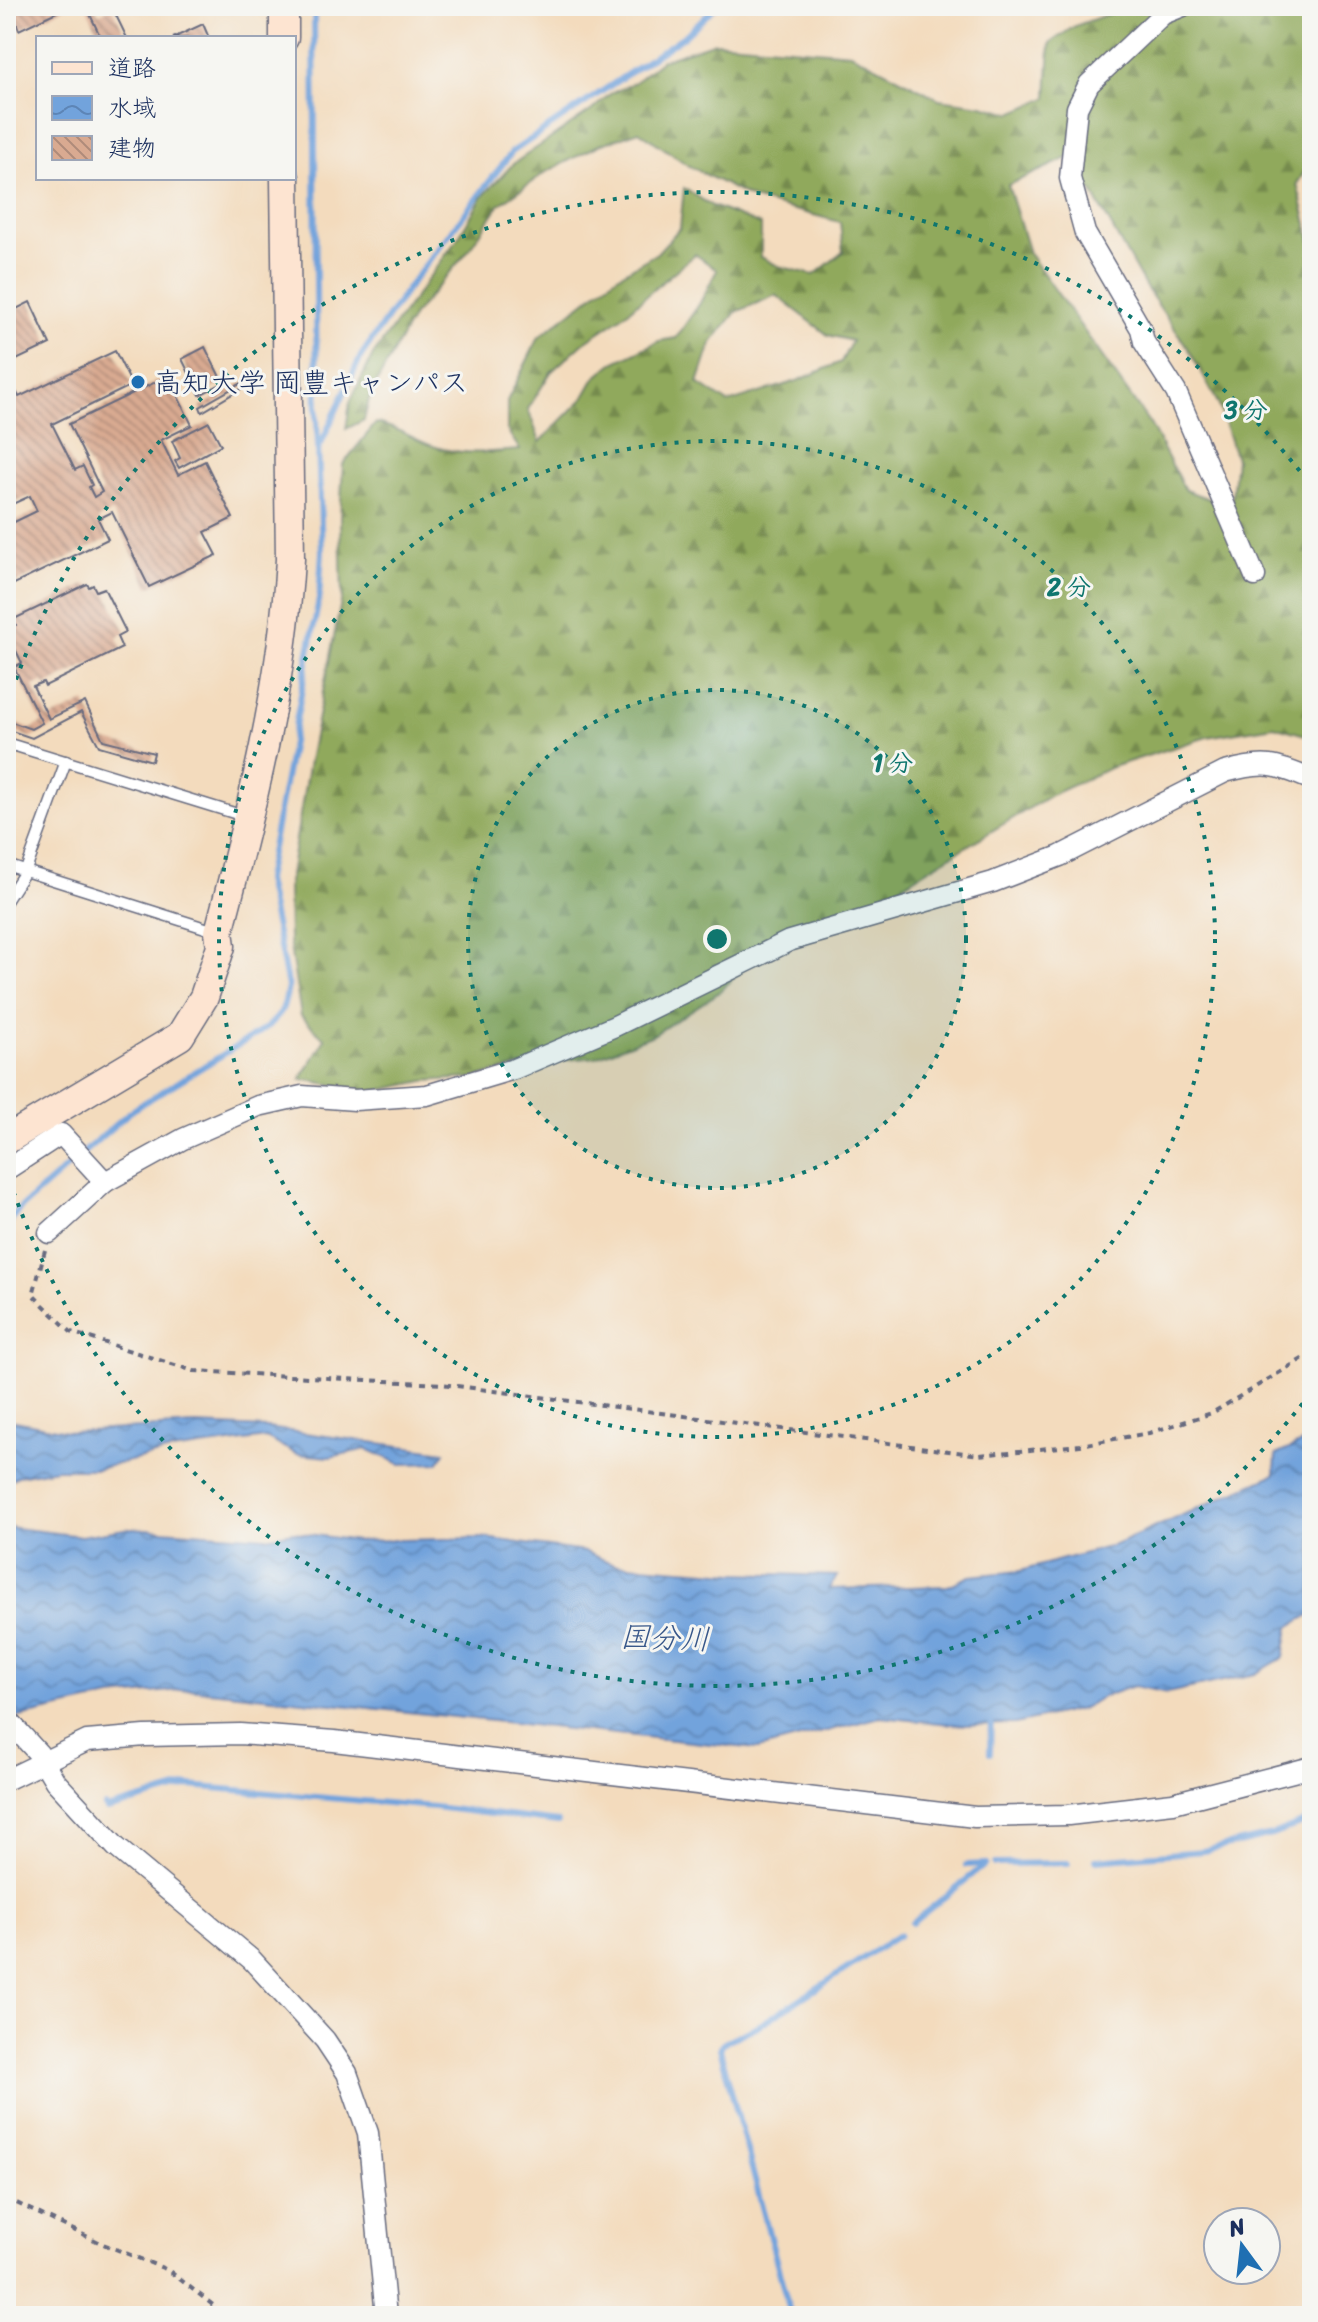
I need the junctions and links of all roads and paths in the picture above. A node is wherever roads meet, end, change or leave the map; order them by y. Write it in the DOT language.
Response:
graph roads {
  1 [pos="284,6"];
  2 [pos="1183,6"];
  3 [pos="284,36"];
  4 [pos="285,180"];
  5 [pos="1255,576"];
  6 [pos="6,743"];
  7 [pos="66,761"];
  8 [pos="1312,780"];
  9 [pos="249,817"];
  10 [pos="6,865"];
  11 [pos="26,870"];
  12 [pos="6,901"];
  13 [pos="219,932"];
  14 [pos="6,1140"];
  15 [pos="6,1170"];
  16 [pos="99,1175"];
  17 [pos="49,1233"];
  18 [pos="1312,1353"];
  19 [pos="6,1718"];
  20 [pos="42,1758"];
  21 [pos="1312,1767"];
  22 [pos="6,1780"];
  23 [pos="6,2198"];
  24 [pos="227,2316"];
  25 [pos="386,2316"];
  1 -- 3 [label="street"];
  2 -- 5 [label="street"];
  4 -- 9 [label="street"];
  6 -- 7 [label="lane"];
  7 -- 9 [label="lane"];
  7 -- 11 [label="lane"];
  8 -- 16 [label="street"];
  9 -- 13 [label="street"];
  10 -- 11 [label="lane"];
  11 -- 12 [label="lane"];
  11 -- 13 [label="lane"];
  13 -- 14 [label="street"];
  15 -- 16 [label="street"];
  16 -- 17 [label="street"];
  17 -- 18 [label="path"];
  19 -- 20 [label="street"];
  20 -- 21 [label="street"];
  20 -- 22 [label="street"];
  20 -- 25 [label="street"];
  23 -- 24 [label="path"];
}
